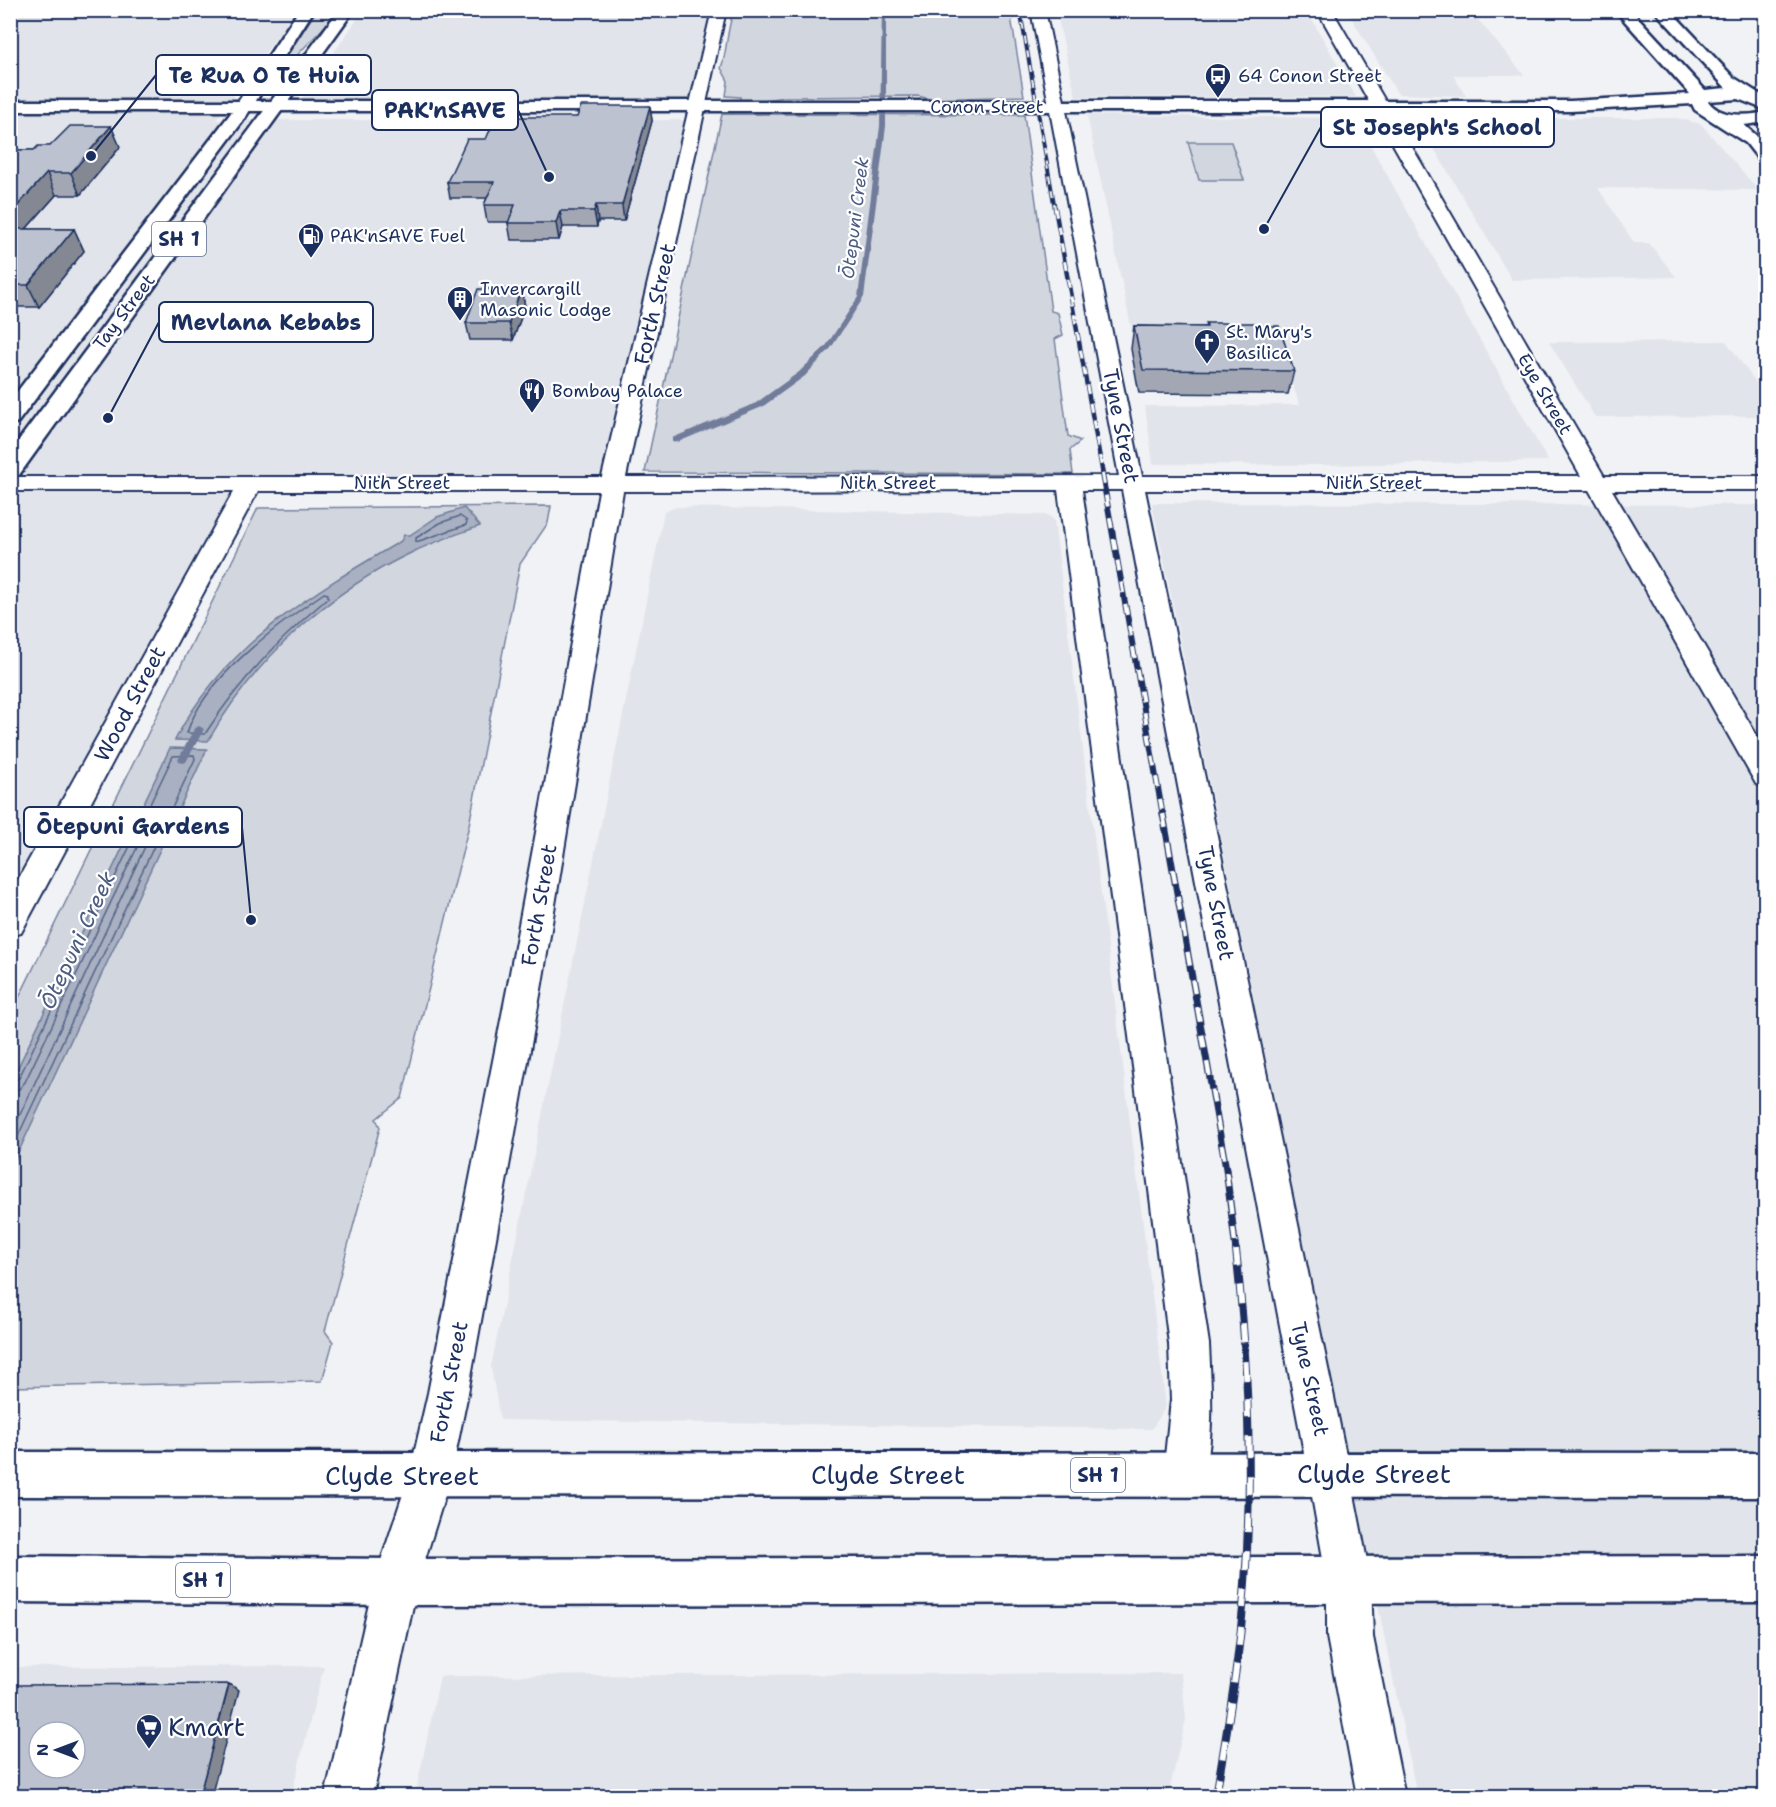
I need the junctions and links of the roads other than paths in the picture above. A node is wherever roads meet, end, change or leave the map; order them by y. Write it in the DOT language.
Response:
graph roads {
  1 [pos="307,10"];
  2 [pos="347,10"];
  3 [pos="719,10"];
  4 [pos="1038,10"];
  5 [pos="1324,10"];
  6 [pos="1622,10"];
  7 [pos="1661,10"];
  8 [pos="1700,98"];
  9 [pos="1760,101"];
  10 [pos="10,106"];
  11 [pos="1571,106"];
  12 [pos="243,107"];
  13 [pos="275,107"];
  14 [pos="697,107"];
  15 [pos="1056,107"];
  16 [pos="1379,107"];
  17 [pos="1715,114"];
  18 [pos="1766,117"];
  19 [pos="1766,157"];
  20 [pos="10,417"];
  21 [pos="10,470"];
  22 [pos="250,483"];
  23 [pos="612,483"];
  24 [pos="1069,483"];
  25 [pos="1132,483"];
  26 [pos="1596,483"];
  27 [pos="1766,483"];
  28 [pos="10,484"];
  29 [pos="1766,777"];
  30 [pos="10,924"];
  31 [pos="10,1473"];
  32 [pos="1329,1474"];
  33 [pos="1184,1475"];
  34 [pos="1766,1475"];
  35 [pos="430,1476"];
  36 [pos="10,1579"];
  37 [pos="1766,1579"];
  38 [pos="1349,1581"];
  39 [pos="396,1582"];
  40 [pos="349,1797"];
  41 [pos="1381,1797"];
  1 -- 12 [label="main road, Tay Street / SH 1"];
  2 -- 13 [label="main road, Tay Street / SH 1"];
  3 -- 14 [label="street, Forth Street"];
  4 -- 15 [label="street, Tyne Street"];
  5 -- 16 [label="street, Eye Street"];
  6 -- 8 [label="main road"];
  7 -- 9 [label="main road"];
  8 -- 9 [label="main road, Conon Street"];
  8 -- 11 [label="main road, Conon Street"];
  8 -- 17 [label="main road"];
  10 -- 12 [label="main road, Conon Street"];
  11 -- 16 [label="main road, Conon Street"];
  11 -- 17 [label="main road"];
  12 -- 13 [label="main road, Conon Street"];
  12 -- 20 [label="main road, Tay Street / SH 1"];
  13 -- 14 [label="main road, Conon Street"];
  13 -- 21 [label="main road, Tay Street / SH 1"];
  14 -- 15 [label="main road, Conon Street"];
  14 -- 23 [label="street, Forth Street"];
  15 -- 16 [label="main road, Conon Street"];
  15 -- 25 [label="street, Tyne Street"];
  16 -- 26 [label="street, Eye Street"];
  17 -- 18 [label="main road"];
  17 -- 19 [label="main road"];
  22 -- 23 [label="street, Nith Street"];
  22 -- 28 [label="street, Nith Street"];
  22 -- 30 [label="street, Wood Street"];
  23 -- 24 [label="street, Nith Street"];
  23 -- 35 [label="street, Forth Street"];
  24 -- 25 [label="street, Nith Street"];
  24 -- 33 [label="street"];
  25 -- 26 [label="street, Nith Street"];
  25 -- 32 [label="street, Tyne Street"];
  26 -- 27 [label="street, Nith Street"];
  26 -- 29 [label="street, Eye Street"];
  31 -- 35 [label="main road, Clyde Street / SH 1"];
  32 -- 33 [label="main road, Clyde Street / SH 1"];
  32 -- 34 [label="main road, Clyde Street / SH 1"];
  32 -- 38 [label="street, Tyne Street"];
  33 -- 35 [label="main road, Clyde Street / SH 1"];
  35 -- 39 [label="street, Forth Street"];
  36 -- 39 [label="main road, SH 1"];
  37 -- 38 [label="main road, SH 1"];
  38 -- 39 [label="main road, SH 1"];
  38 -- 41 [label="street, Tyne Street"];
  39 -- 40 [label="street, Forth Street"];
}
